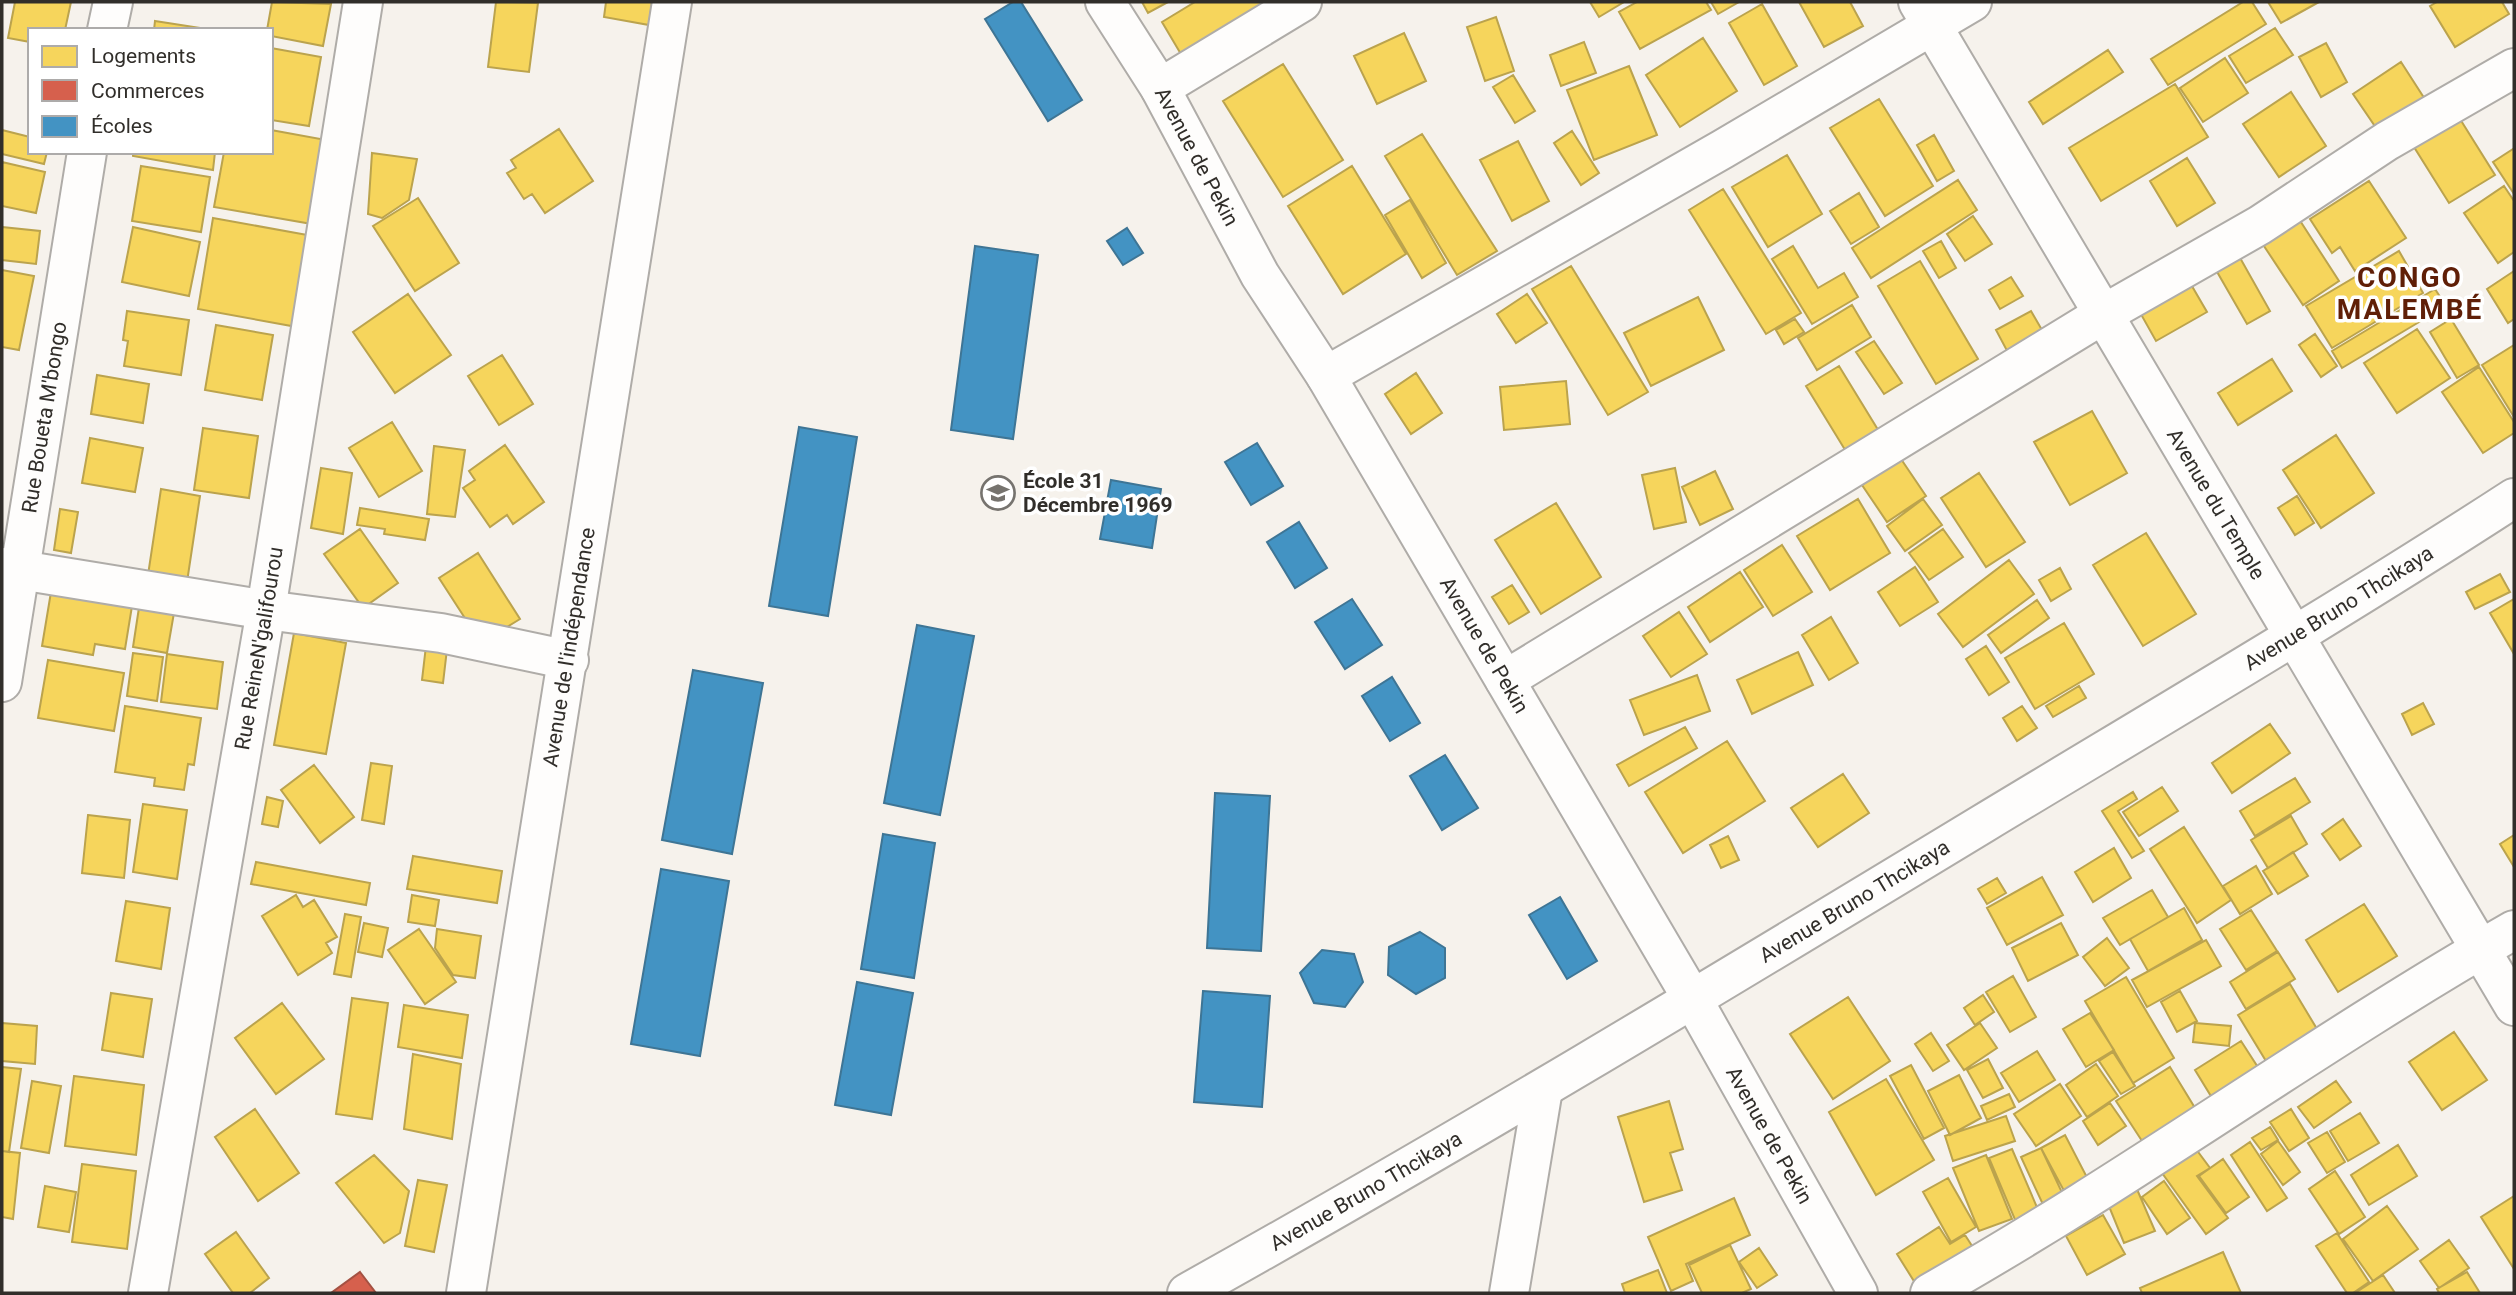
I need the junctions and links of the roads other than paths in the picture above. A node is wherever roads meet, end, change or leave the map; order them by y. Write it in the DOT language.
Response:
graph roads {
  1 [pos="113,2"];
  2 [pos="363,2"];
  3 [pos="672,2"];
  4 [pos="1105,2"];
  5 [pos="1302,2"];
  6 [pos="1972,2"];
  7 [pos="1925,14"];
  8 [pos="107,28"];
  9 [pos="2514,68"];
  10 [pos="1160,88"];
  11 [pos="87,154"];
  12 [pos="2102,315"];
  13 [pos="1326,376"];
  14 [pos="2514,498"];
  15 [pos="12,568"];
  16 [pos="266,610"];
  17 [pos="2293,636"];
  18 [pos="569,660"];
  19 [pos="1505,680"];
  20 [pos="2,682"];
  21 [pos="2514,930"];
  22 [pos="2480,950"];
  23 [pos="1693,1000"];
  24 [pos="2514,1006"];
  25 [pos="1543,1089"];
  26 [pos="148,1293"];
  27 [pos="466,1293"];
  28 [pos="1186,1293"];
  29 [pos="1509,1293"];
  30 [pos="1858,1293"];
  31 [pos="1930,1293"];
  1 -- 8 [label="street"];
  2 -- 16 [label="street, Rue ReineN'galifourou"];
  3 -- 18 [label="street, Avenue de l'indépendance"];
  4 -- 10 [label="street, Avenue de Pekin"];
  5 -- 10 [label="street"];
  6 -- 7 [label="street"];
  7 -- 12 [label="street, Avenue du Temple"];
  7 -- 13 [label="street"];
  9 -- 12 [label="street"];
  10 -- 13 [label="street, Avenue de Pekin"];
  11 -- 15 [label="street, Rue Boueta M'bongo"];
  12 -- 17 [label="street, Avenue du Temple"];
  12 -- 19 [label="street"];
  13 -- 19 [label="street, Avenue de Pekin"];
  14 -- 17 [label="street, Avenue Bruno Thcikaya"];
  15 -- 16 [label="street"];
  15 -- 20 [label="street, Rue Boueta M'bongo"];
  16 -- 18 [label="street"];
  16 -- 26 [label="street, Rue ReineN'galifourou"];
  17 -- 22 [label="street, Avenue du Temple"];
  17 -- 23 [label="street, Avenue Bruno Thcikaya"];
  18 -- 27 [label="street, Avenue de l'indépendance"];
  19 -- 23 [label="street, Avenue de Pekin"];
  21 -- 22 [label="street"];
  22 -- 24 [label="street, Avenue du Temple"];
  22 -- 31 [label="street"];
  23 -- 25 [label="street, Avenue Bruno Thcikaya"];
  23 -- 30 [label="street, Avenue de Pekin"];
  25 -- 28 [label="street, Avenue Bruno Thcikaya"];
  25 -- 29 [label="street"];
}
